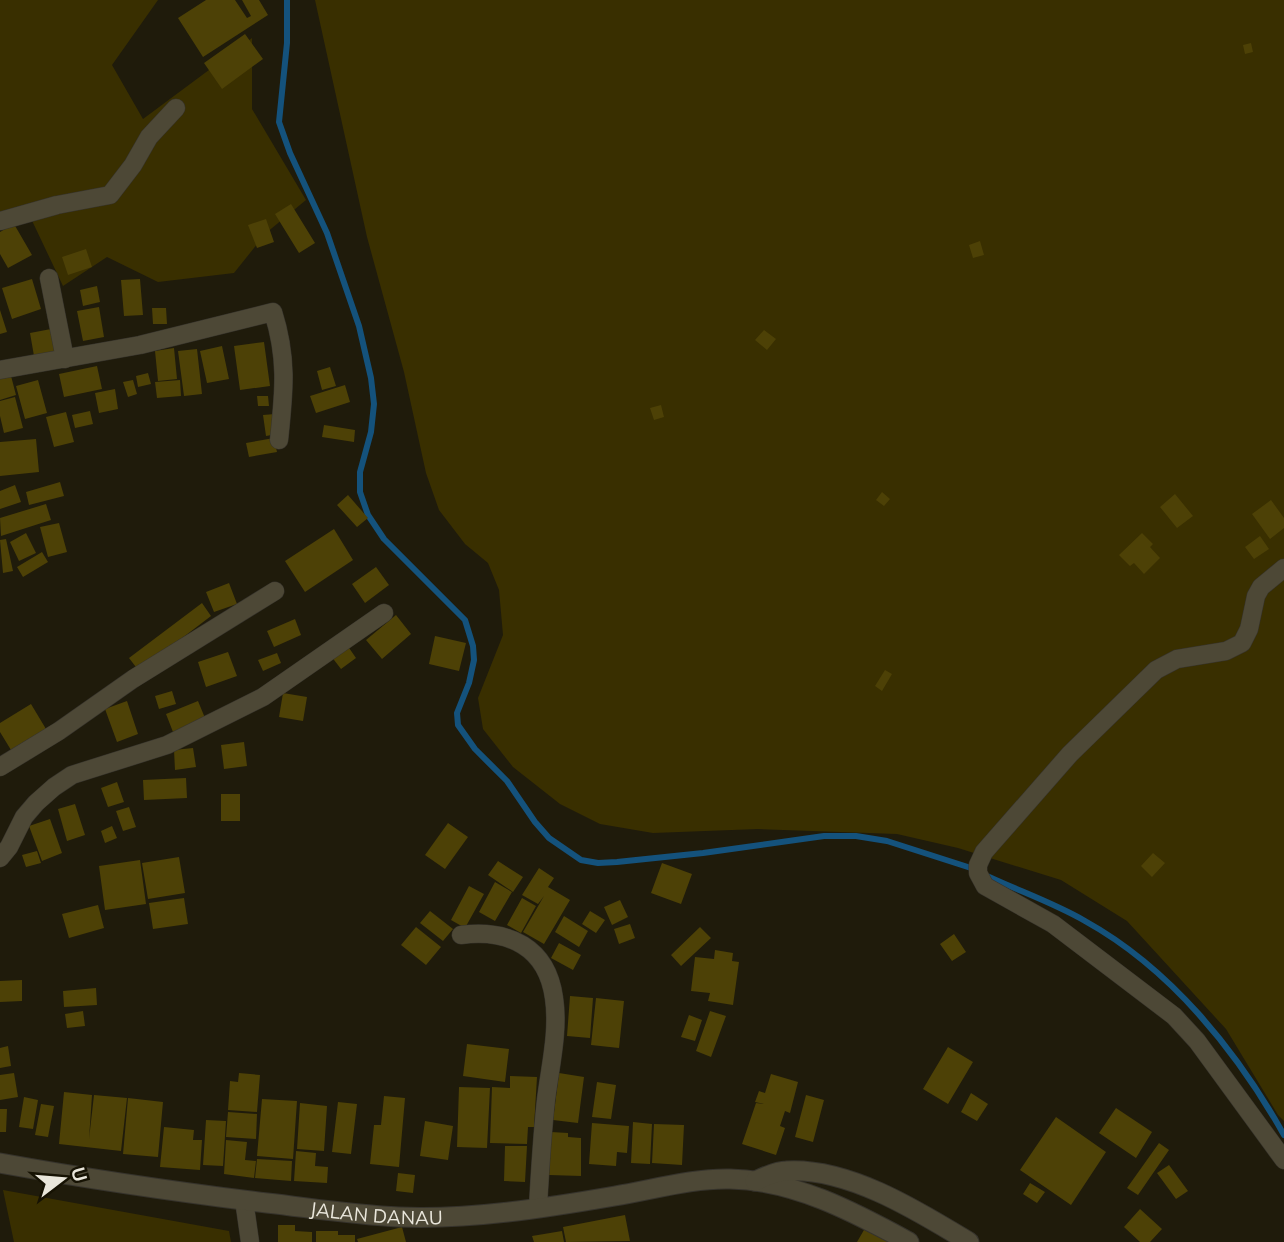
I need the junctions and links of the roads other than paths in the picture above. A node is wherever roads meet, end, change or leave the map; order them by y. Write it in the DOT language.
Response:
graph roads {
  1 [pos="176,108"];
  2 [pos="0,221"];
  3 [pos="49,278"];
  4 [pos="65,359"];
  5 [pos="0,370"];
  6 [pos="279,440"];
  7 [pos="1284,568"];
  8 [pos="275,591"];
  9 [pos="384,613"];
  10 [pos="0,766"];
  11 [pos="0,858"];
  12 [pos="461,935"];
  13 [pos="1284,1160"];
  14 [pos="0,1163"];
  15 [pos="754,1181"];
  16 [pos="244,1200"];
  17 [pos="538,1207"];
  18 [pos="250,1242"];
  19 [pos="909,1242"];
  20 [pos="969,1242"];
  1 -- 2 [label="street"];
  3 -- 4 [label="street"];
  4 -- 5 [label="street"];
  4 -- 6 [label="street"];
  7 -- 13 [label="street"];
  8 -- 10 [label="street"];
  9 -- 11 [label="street"];
  12 -- 17 [label="street"];
  14 -- 16 [label="street, JALAN DANAU"];
  15 -- 17 [label="street, JALAN DANAU"];
  15 -- 19 [label="street, JALAN DANAU"];
  15 -- 20 [label="street, JALAN DANAU"];
  16 -- 17 [label="street, JALAN DANAU"];
  16 -- 18 [label="street"];
}
